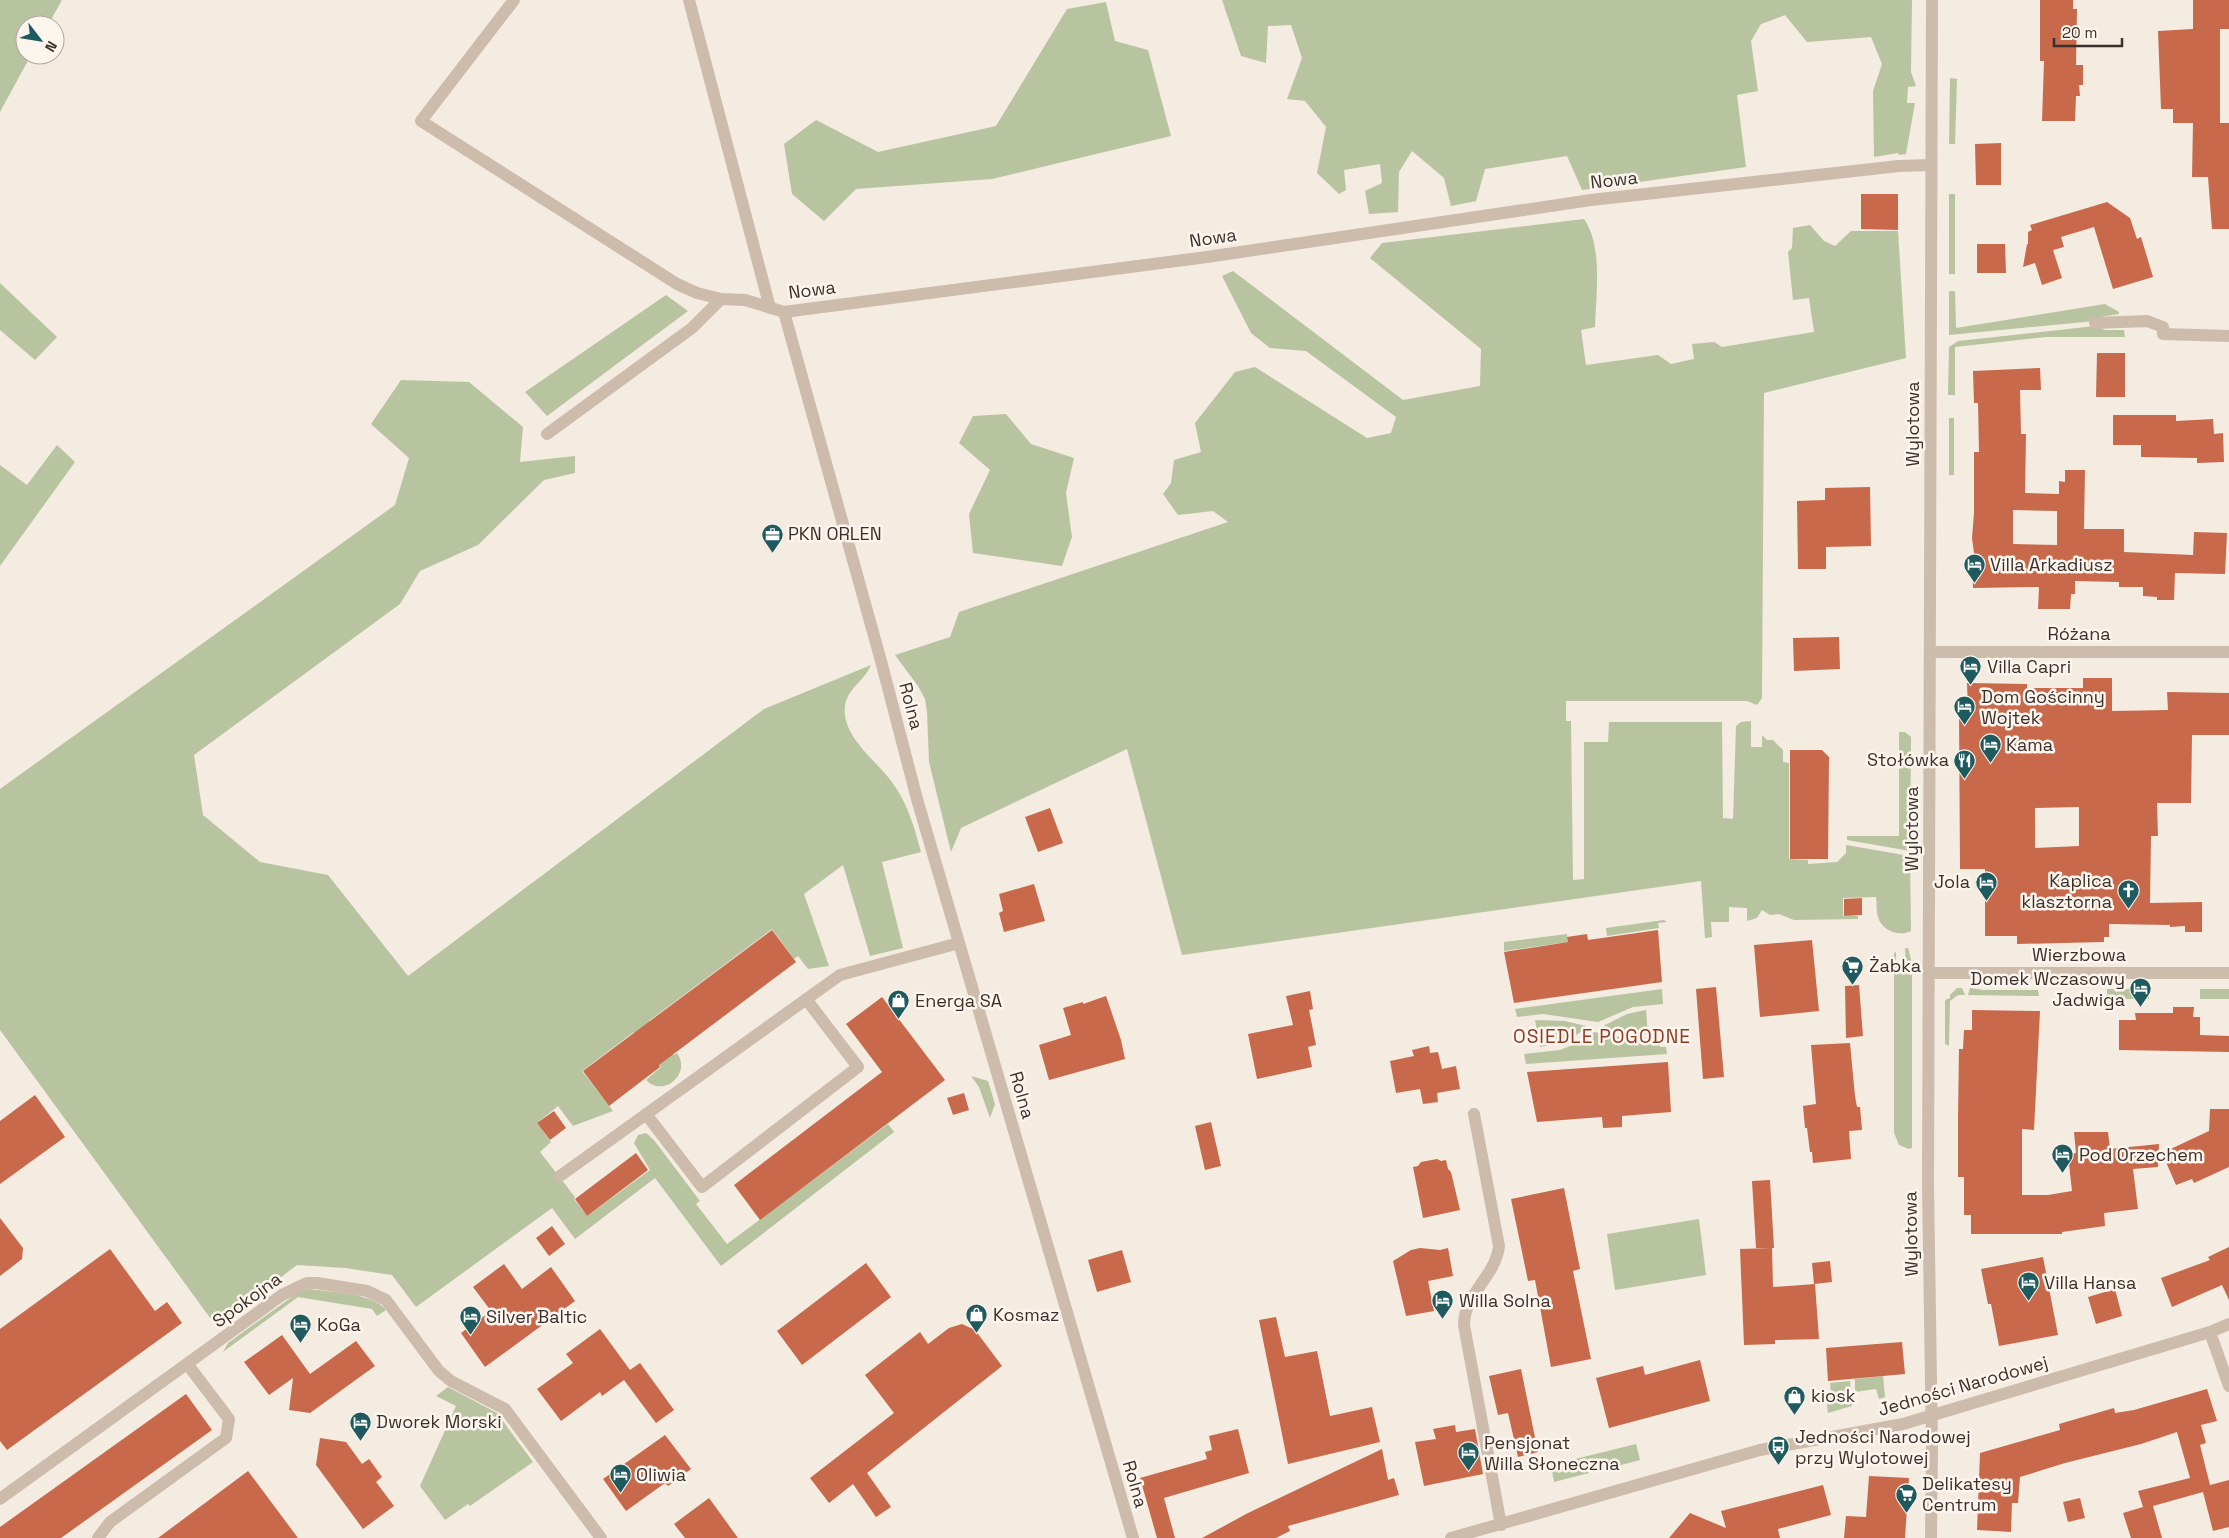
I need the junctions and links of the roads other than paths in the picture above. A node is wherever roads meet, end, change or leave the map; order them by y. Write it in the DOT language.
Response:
graph roads {
  1 [pos="514,0"];
  2 [pos="689,0"];
  3 [pos="1932,0"];
  4 [pos="1931,165"];
  5 [pos="721,298"];
  6 [pos="770,308"];
  7 [pos="784,312"];
  8 [pos="2095,323"];
  9 [pos="2229,336"];
  10 [pos="547,434"];
  11 [pos="1930,652"];
  12 [pos="2229,652"];
  13 [pos="959,943"];
  14 [pos="2229,973"];
  15 [pos="1928,974"];
  16 [pos="806,999"];
  17 [pos="646,1114"];
  18 [pos="1474,1114"];
  19 [pos="560,1176"];
  20 [pos="2229,1324"];
  21 [pos="2210,1332"];
  22 [pos="188,1364"];
  23 [pos="2229,1386"];
  24 [pos="1932,1415"];
  25 [pos="0,1499"];
  26 [pos="1495,1530"];
  27 [pos="98,1538"];
  28 [pos="601,1538"];
  29 [pos="1133,1538"];
  30 [pos="1451,1538"];
  31 [pos="1931,1538"];
  1 -- 5 [label="street, Nowa"];
  2 -- 6 [label="street"];
  3 -- 4 [label="street, Wylotowa"];
  4 -- 7 [label="street, Nowa"];
  4 -- 11 [label="street, Wylotowa"];
  5 -- 6 [label="street, Nowa"];
  5 -- 10 [label="street"];
  6 -- 7 [label="street, Nowa"];
  7 -- 13 [label="street, Rolna"];
  8 -- 9 [label="street"];
  11 -- 12 [label="street, Różana"];
  11 -- 15 [label="street, Wylotowa"];
  13 -- 16 [label="street"];
  13 -- 29 [label="street, Rolna"];
  14 -- 15 [label="street, Wierzbowa"];
  15 -- 24 [label="street, Wylotowa"];
  16 -- 17 [label="street"];
  16 -- 17 [label="street"];
  17 -- 19 [label="street"];
  18 -- 26 [label="street"];
  20 -- 21 [label="street, Jedności Narodowej"];
  21 -- 23 [label="street"];
  21 -- 24 [label="street, Jedności Narodowej"];
  22 -- 25 [label="street, Spokojna"];
  22 -- 27 [label="street"];
  22 -- 28 [label="street, Spokojna"];
  24 -- 26 [label="street, Jedności Narodowej"];
  24 -- 31 [label="street, Wylotowa"];
  26 -- 30 [label="street, Jedności Narodowej"];
}
